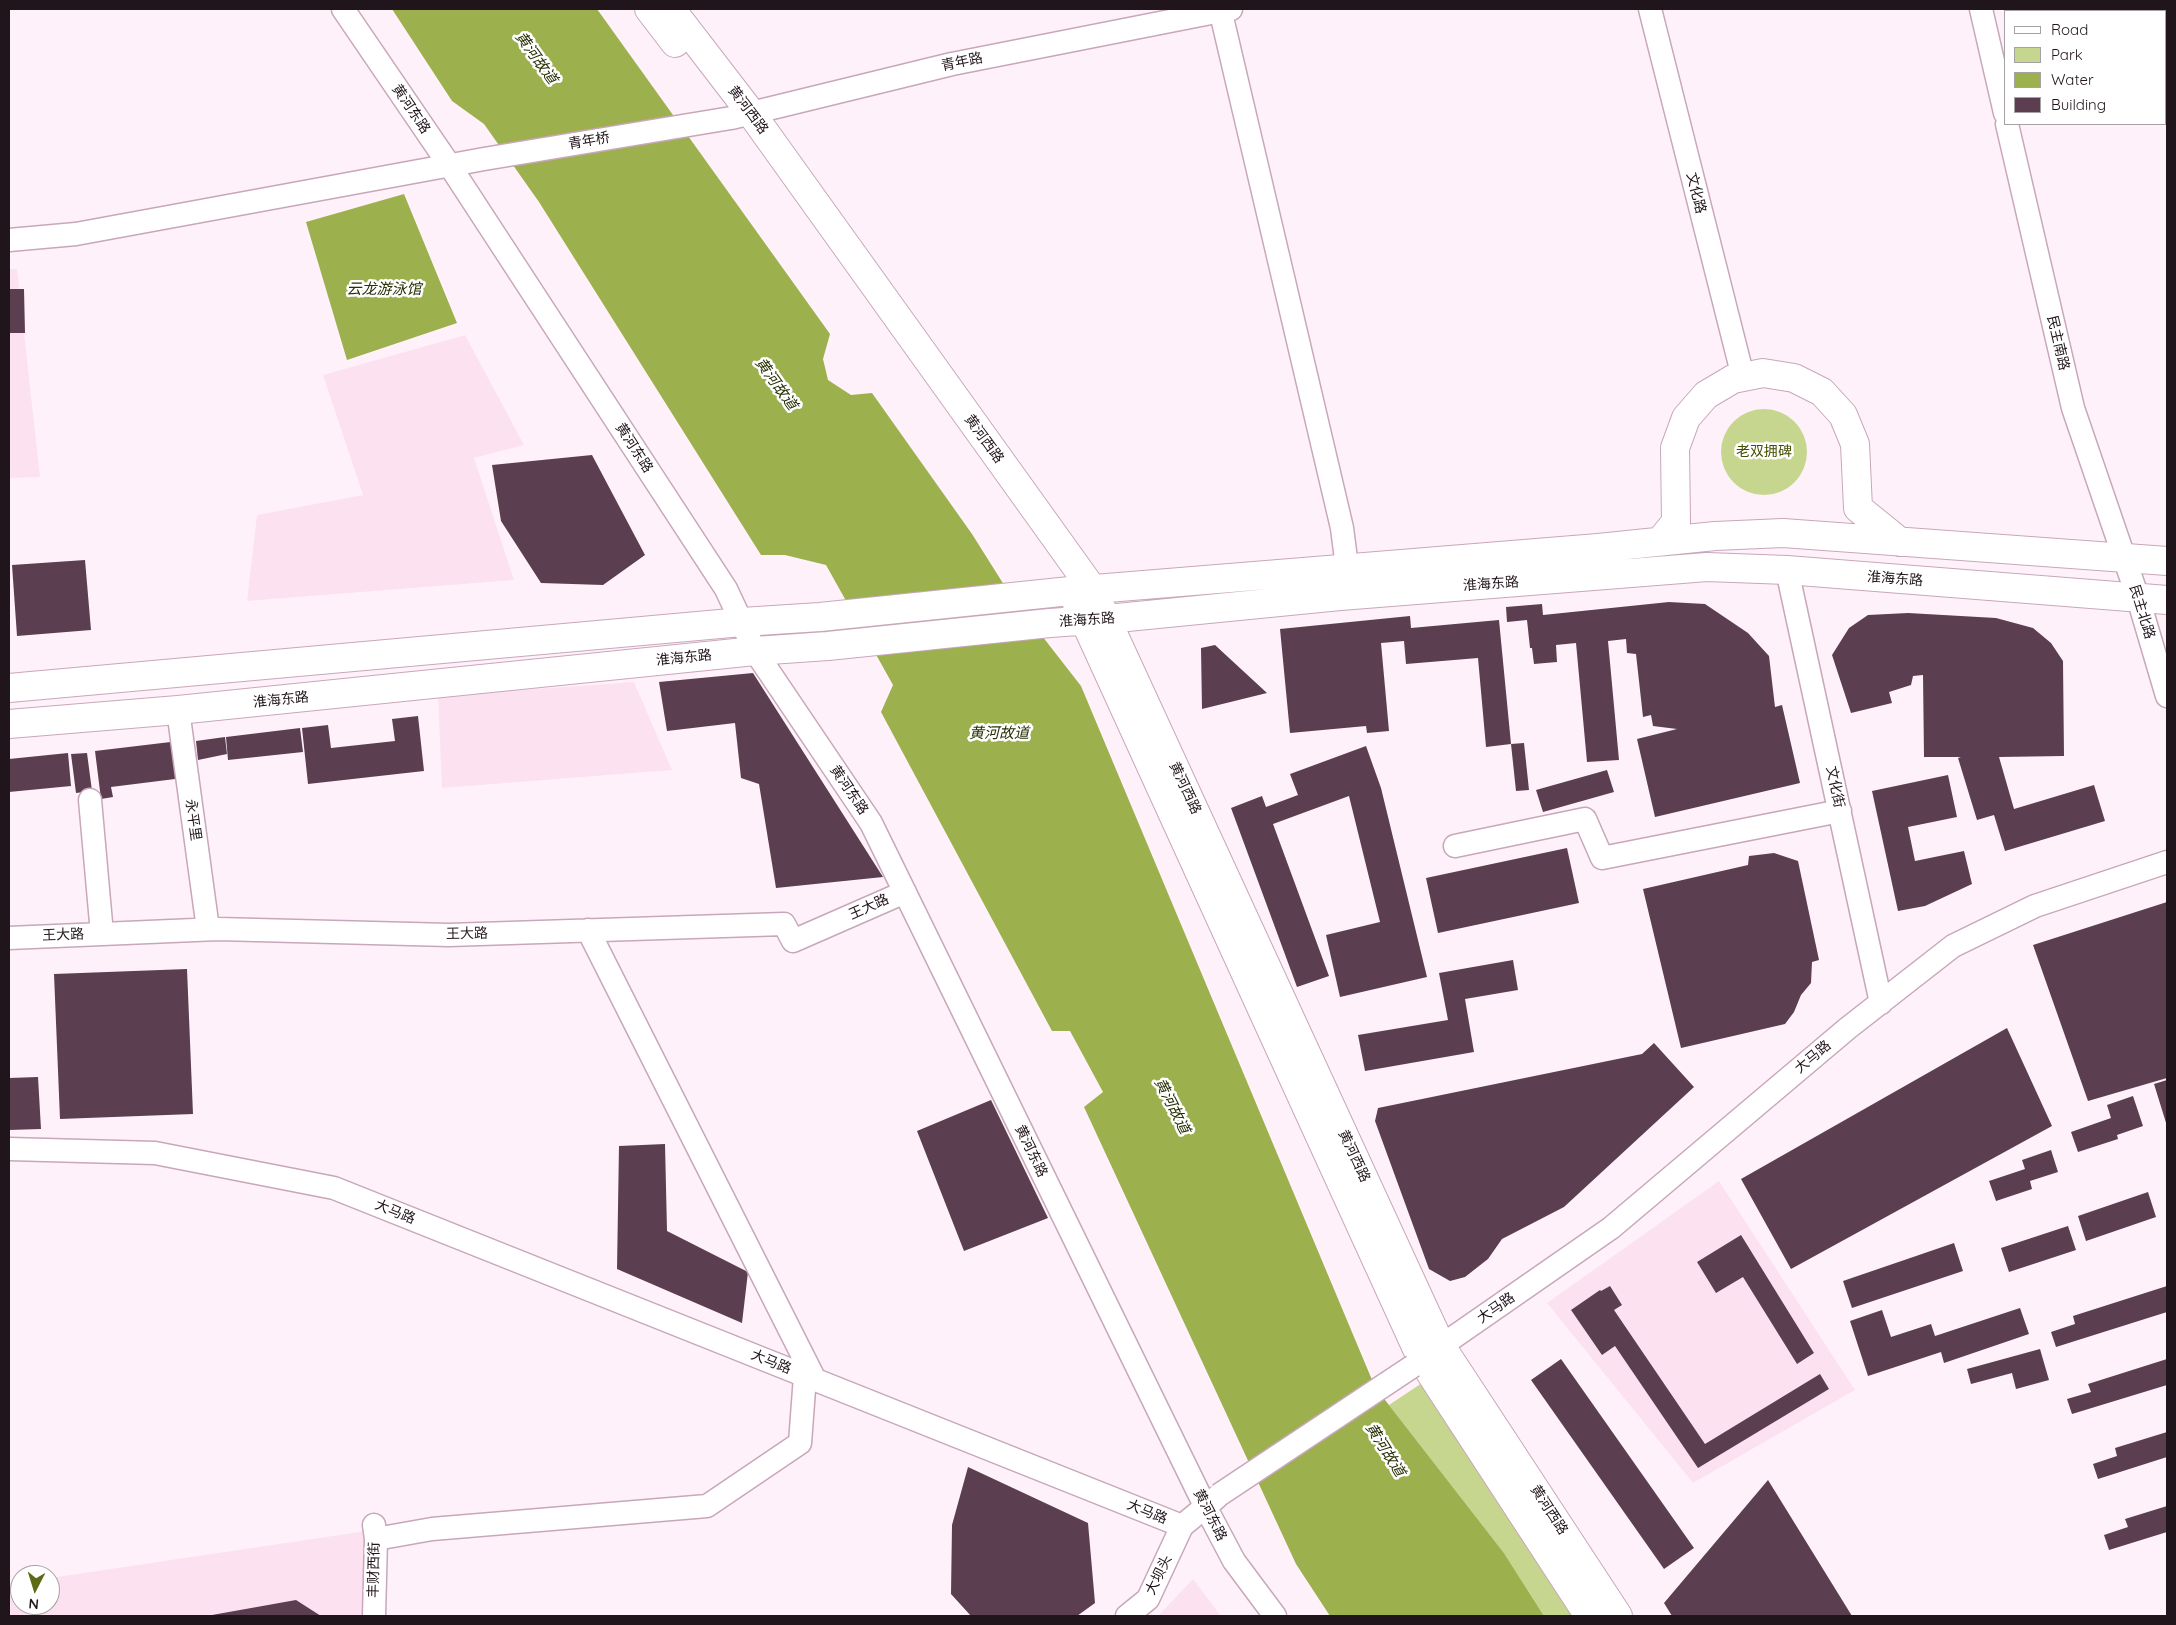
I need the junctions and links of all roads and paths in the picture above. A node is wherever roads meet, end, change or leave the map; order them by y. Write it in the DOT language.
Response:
graph roads {
  1 [pos="343,9"];
  2 [pos="649,9"];
  3 [pos="671,9"];
  4 [pos="1650,9"];
  5 [pos="1980,9"];
  6 [pos="1224,10"];
  7 [pos="2004,110"];
  8 [pos="741,115"];
  9 [pos="695,123"];
  10 [pos="2007,125"];
  11 [pos="450,166"];
  12 [pos="9,240"];
  13 [pos="1742,377"];
  14 [pos="1661,540"];
  15 [pos="1900,542"];
  16 [pos="2124,558"];
  17 [pos="2167,561"];
  18 [pos="1347,567"];
  19 [pos="1787,570"];
  20 [pos="1082,590"];
  21 [pos="2138,598"];
  22 [pos="2167,600"];
  23 [pos="2167,605"];
  24 [pos="1096,619"];
  25 [pos="742,622"];
  26 [pos="755,651"];
  27 [pos="9,688"];
  28 [pos="2167,696"];
  29 [pos="178,710"];
  30 [pos="9,724"];
  31 [pos="90,800"];
  32 [pos="1840,811"];
  33 [pos="1455,846"];
  34 [pos="2167,862"];
  35 [pos="904,892"];
  36 [pos="208,929"];
  37 [pos="588,930"];
  38 [pos="102,934"];
  39 [pos="9,938"];
  40 [pos="1881,1003"];
  41 [pos="9,1149"];
  42 [pos="1425,1357"];
  43 [pos="810,1378"];
  44 [pos="1212,1501"];
  45 [pos="1182,1526"];
  46 [pos="374,1616"];
  47 [pos="1127,1616"];
  48 [pos="1275,1616"];
  49 [pos="1589,1616"];
  50 [pos="1618,1616"];
  1 -- 11 [label="street, 黄河东路"];
  2 -- 8 [label="main road, 黄河西路"];
  3 -- 8 [label="main road, 黄河西路"];
  4 -- 13 [label="street, 文化路"];
  5 -- 7 [label="street"];
  6 -- 8 [label="street, 青年路"];
  6 -- 18 [label="street"];
  8 -- 9 [label="street, 青年路"];
  8 -- 20 [label="main road, 黄河西路"];
  9 -- 11 [label="street, 青年桥"];
  10 -- 16 [label="street, 民主南路"];
  11 -- 12 [label="street, 青年桥"];
  11 -- 25 [label="street, 黄河东路"];
  13 -- 14 [label="main road"];
  13 -- 15 [label="main road"];
  14 -- 15 [label="main road, 淮海东路"];
  14 -- 18 [label="main road, 淮海东路"];
  15 -- 16 [label="main road, 淮海东路"];
  16 -- 17 [label="main road, 淮海东路"];
  16 -- 21 [label="street, 民主北路"];
  18 -- 20 [label="main road, 淮海东路"];
  19 -- 21 [label="main road, 淮海东路"];
  19 -- 24 [label="main road, 淮海东路"];
  19 -- 32 [label="street, 文化街"];
  20 -- 24 [label="main road, 黄河西路"];
  20 -- 25 [label="main road, 淮海东路"];
  21 -- 22 [label="main road, 淮海东路"];
  21 -- 23 [label="street"];
  21 -- 28 [label="street, 民主北路"];
  24 -- 26 [label="main road, 淮海东路"];
  24 -- 42 [label="main road, 黄河西路"];
  25 -- 26 [label="street, 黄河东路"];
  25 -- 27 [label="main road, 淮海东路"];
  26 -- 29 [label="main road, 淮海东路"];
  26 -- 35 [label="street, 黄河东路"];
  29 -- 30 [label="main road, 淮海东路"];
  29 -- 36 [label="street, 永平里"];
  31 -- 38 [label="street"];
  32 -- 33 [label="street"];
  32 -- 40 [label="street, 文化街"];
  34 -- 40 [label="street, 大马路"];
  35 -- 37 [label="street, 王大路"];
  35 -- 44 [label="street, 黄河东路"];
  36 -- 37 [label="street, 王大路"];
  36 -- 38 [label="street, 王大路"];
  37 -- 43 [label="street"];
  38 -- 39 [label="street, 王大路"];
  40 -- 42 [label="street, 大马路"];
  41 -- 43 [label="street, 大马路"];
  42 -- 44 [label="street, 大马路, bridge"];
  42 -- 49 [label="main road, 黄河西路"];
  42 -- 50 [label="main road, 黄河西路"];
  43 -- 45 [label="street, 大马路"];
  43 -- 46 [label="street, 丰财西街"];
  44 -- 45 [label="street, 大马路"];
  44 -- 48 [label="street, 黄河东路"];
  45 -- 47 [label="street, 大坝头"];
}
